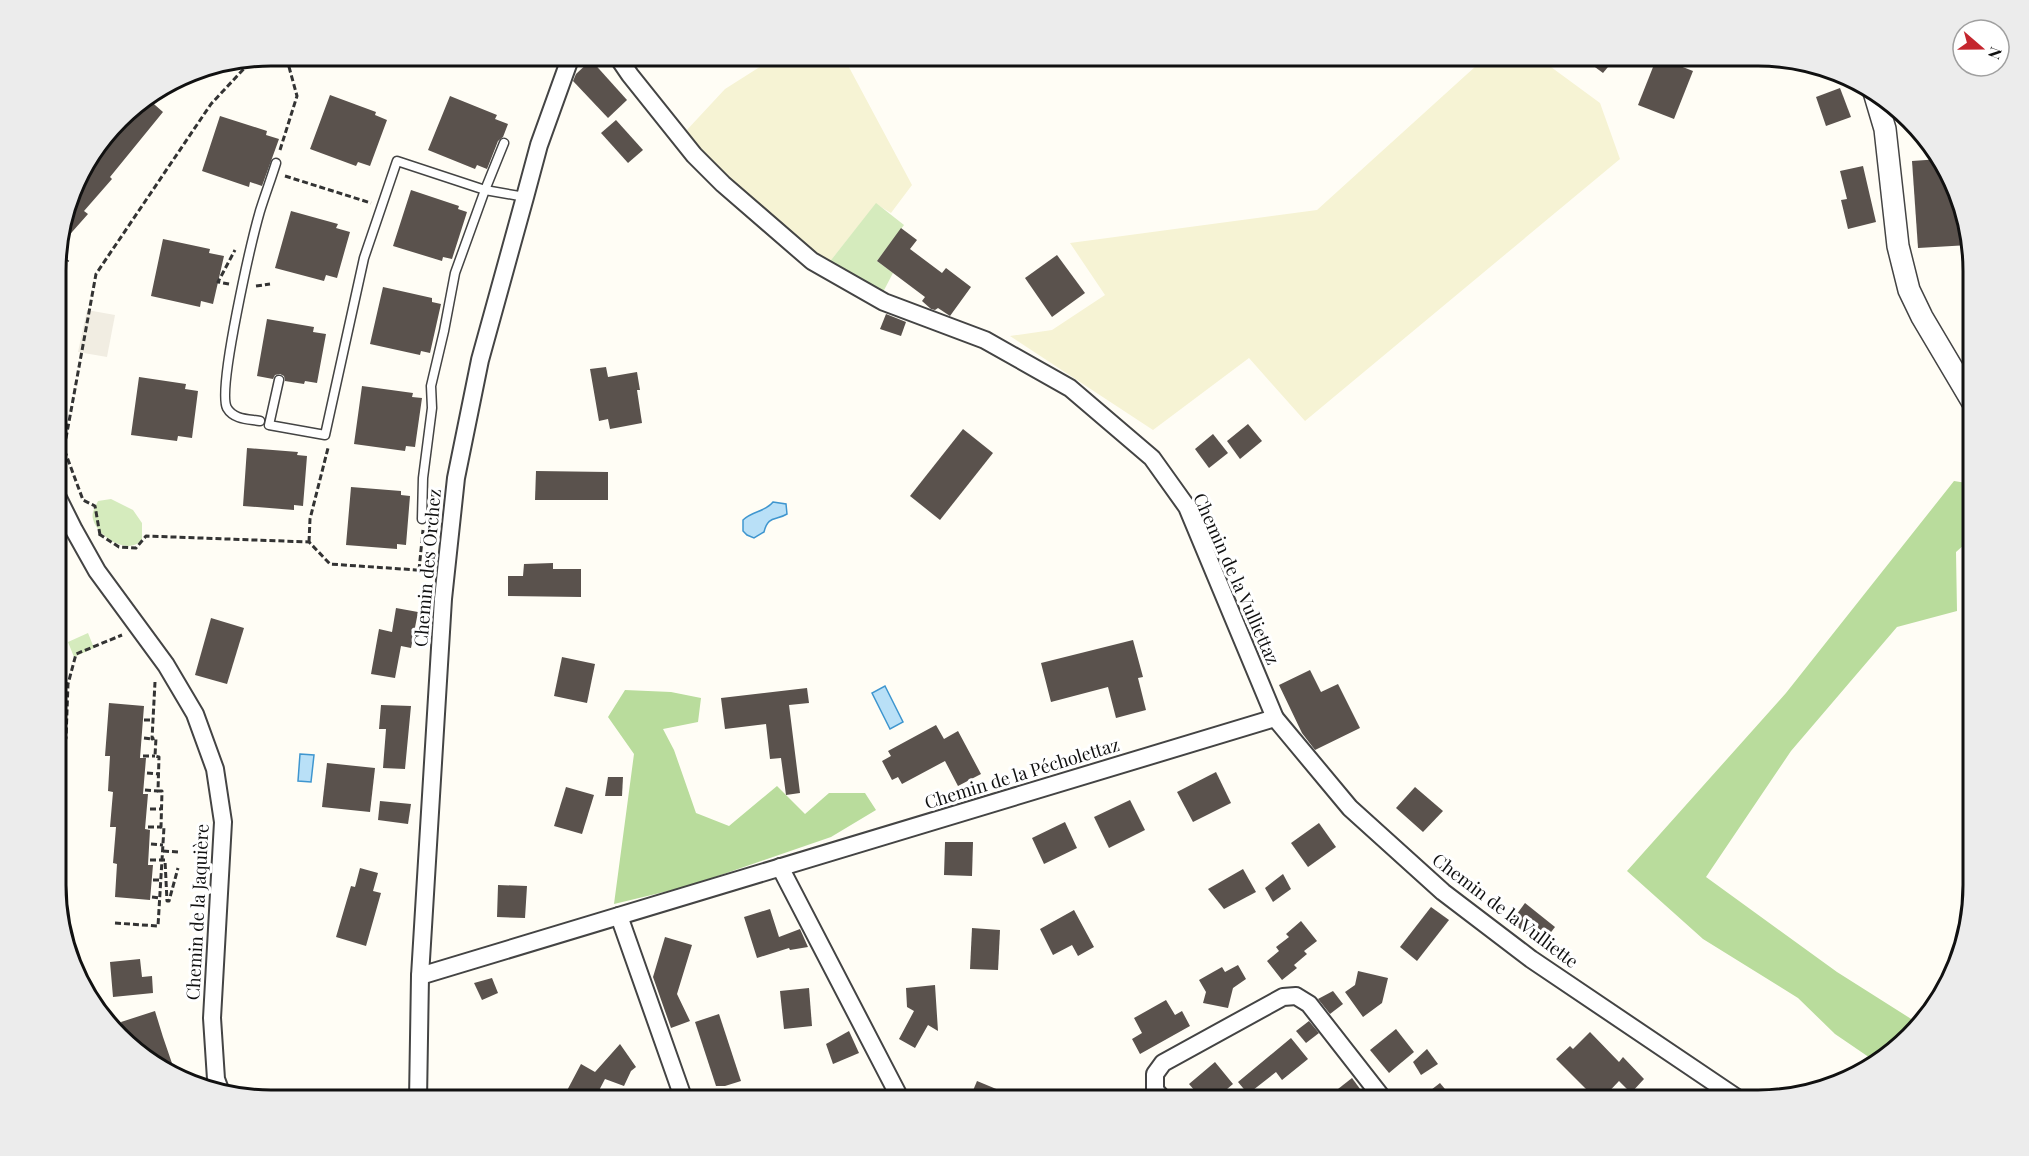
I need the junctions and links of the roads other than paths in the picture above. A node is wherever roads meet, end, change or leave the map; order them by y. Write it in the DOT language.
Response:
graph roads {
  1 [pos="567,66"];
  2 [pos="624,66"];
  3 [pos="1878,104"];
  4 [pos="504,143"];
  5 [pos="275,168"];
  6 [pos="485,190"];
  7 [pos="525,197"];
  8 [pos="279,380"];
  9 [pos="1963,387"];
  10 [pos="260,421"];
  11 [pos="66,514"];
  12 [pos="422,519"];
  13 [pos="1275,718"];
  14 [pos="780,867"];
  15 [pos="619,916"];
  16 [pos="420,976"];
  17 [pos="217,1083"];
  18 [pos="418,1090"];
  19 [pos="680,1090"];
  20 [pos="896,1090"];
  21 [pos="1155,1090"];
  22 [pos="1376,1090"];
  23 [pos="1725,1090"];
  1 -- 7 [label="street, Chemin des Orchez"];
  2 -- 13 [label="street, Chemin de la Vulliettaz"];
  3 -- 9 [label="street"];
  4 -- 6 [label="lane"];
  5 -- 10 [label="lane"];
  6 -- 7 [label="lane"];
  6 -- 8 [label="lane"];
  6 -- 12 [label="lane"];
  7 -- 16 [label="street, Chemin des Orchez"];
  11 -- 17 [label="street, Chemin de la Jaquière"];
  13 -- 14 [label="street, Chemin de la Pécholettaz"];
  13 -- 23 [label="street, Chemin de la Vulliette"];
  14 -- 15 [label="street, Chemin de la Pécholettaz"];
  14 -- 20 [label="street"];
  15 -- 16 [label="street, Chemin de la Pécholettaz"];
  15 -- 19 [label="street"];
  16 -- 18 [label="street, Chemin des Orchez"];
  21 -- 22 [label="street"];
}
